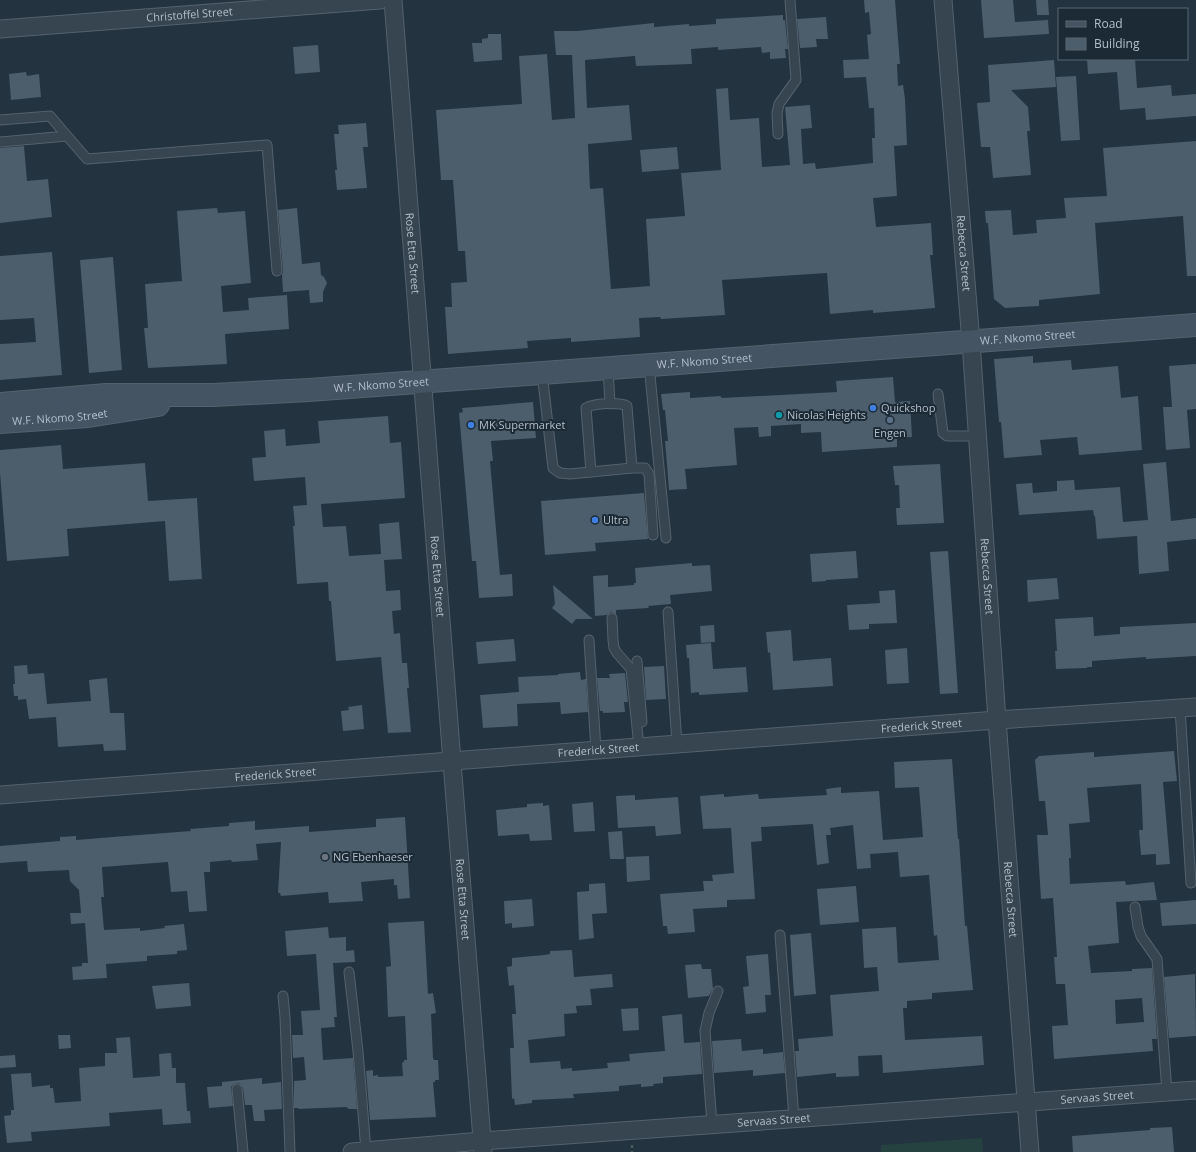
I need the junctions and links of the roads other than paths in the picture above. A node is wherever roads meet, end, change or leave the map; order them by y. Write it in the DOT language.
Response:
graph roads {
  1 [pos="380,0"];
  2 [pos="393,0"];
  3 [pos="790,0"];
  4 [pos="943,0"];
  5 [pos="0,29"];
  6 [pos="0,120"];
  7 [pos="778,134"];
  8 [pos="67,136"];
  9 [pos="0,142"];
  10 [pos="277,271"];
  11 [pos="1196,325"];
  12 [pos="971,342"];
  13 [pos="649,365"];
  14 [pos="608,368"];
  15 [pos="542,373"];
  16 [pos="422,382"];
  17 [pos="938,394"];
  18 [pos="213,395"];
  19 [pos="0,404"];
  20 [pos="610,404"];
  21 [pos="0,422"];
  22 [pos="977,436"];
  23 [pos="632,468"];
  24 [pos="591,472"];
  25 [pos="653,535"];
  26 [pos="666,538"];
  27 [pos="668,612"];
  28 [pos="612,618"];
  29 [pos="589,640"];
  30 [pos="637,661"];
  31 [pos="1188,708"];
  32 [pos="997,720"];
  33 [pos="677,744"];
  34 [pos="641,747"];
  35 [pos="596,750"];
  36 [pos="452,762"];
  37 [pos="0,796"];
  38 [pos="1191,882"];
  39 [pos="1135,907"];
  40 [pos="780,935"];
  41 [pos="349,972"];
  42 [pos="718,991"];
  43 [pos="283,996"];
  44 [pos="237,1089"];
  45 [pos="1196,1090"];
  46 [pos="1167,1092"];
  47 [pos="1026,1101"];
  48 [pos="794,1118"];
  49 [pos="712,1124"];
  50 [pos="483,1147"];
  51 [pos="359,1151"];
  52 [pos="243,1152"];
  53 [pos="290,1152"];
  54 [pos="1030,1152"];
  1 -- 5 [label="street, Christoffel Street"];
  2 -- 16 [label="street, Rose Etta Street"];
  3 -- 7 [label="lane"];
  4 -- 12 [label="street, Rebecca Street"];
  6 -- 8 [label="lane"];
  8 -- 9 [label="lane"];
  8 -- 10 [label="lane"];
  11 -- 12 [label="main road, W.F. Nkomo Street"];
  12 -- 13 [label="main road, W.F. Nkomo Street"];
  12 -- 22 [label="street, Rebecca Street"];
  13 -- 14 [label="main road, W.F. Nkomo Street"];
  13 -- 26 [label="lane"];
  14 -- 15 [label="main road, W.F. Nkomo Street"];
  14 -- 20 [label="lane"];
  15 -- 16 [label="main road, W.F. Nkomo Street"];
  15 -- 24 [label="lane"];
  16 -- 18 [label="main road, W.F. Nkomo Street"];
  16 -- 36 [label="street, Rose Etta Street"];
  17 -- 22 [label="lane"];
  18 -- 19 [label="main road, W.F. Nkomo Street"];
  18 -- 21 [label="main road, W.F. Nkomo Street"];
  20 -- 23 [label="lane"];
  20 -- 24 [label="lane"];
  22 -- 32 [label="street, Rebecca Street"];
  23 -- 24 [label="lane"];
  23 -- 25 [label="lane"];
  27 -- 33 [label="lane"];
  28 -- 34 [label="lane"];
  29 -- 35 [label="lane"];
  30 -- 34 [label="lane"];
  31 -- 32 [label="street, Frederick Street"];
  31 -- 38 [label="lane"];
  32 -- 33 [label="street, Frederick Street"];
  32 -- 47 [label="street, Rebecca Street"];
  33 -- 34 [label="street, Frederick Street"];
  34 -- 35 [label="street, Frederick Street"];
  35 -- 36 [label="street, Frederick Street"];
  36 -- 37 [label="street, Frederick Street"];
  36 -- 50 [label="street, Rose Etta Street"];
  39 -- 46 [label="lane"];
  40 -- 48 [label="lane"];
  41 -- 51 [label="lane"];
  42 -- 49 [label="lane"];
  43 -- 53 [label="lane"];
  44 -- 52 [label="lane"];
  45 -- 46 [label="street, Servaas Street"];
  46 -- 47 [label="street, Servaas Street"];
  47 -- 48 [label="street, Servaas Street"];
  47 -- 54 [label="street, Rebecca Street"];
  48 -- 49 [label="street, Servaas Street"];
  49 -- 50 [label="street, Servaas Street"];
  50 -- 51 [label="street, Servaas Street"];
}
